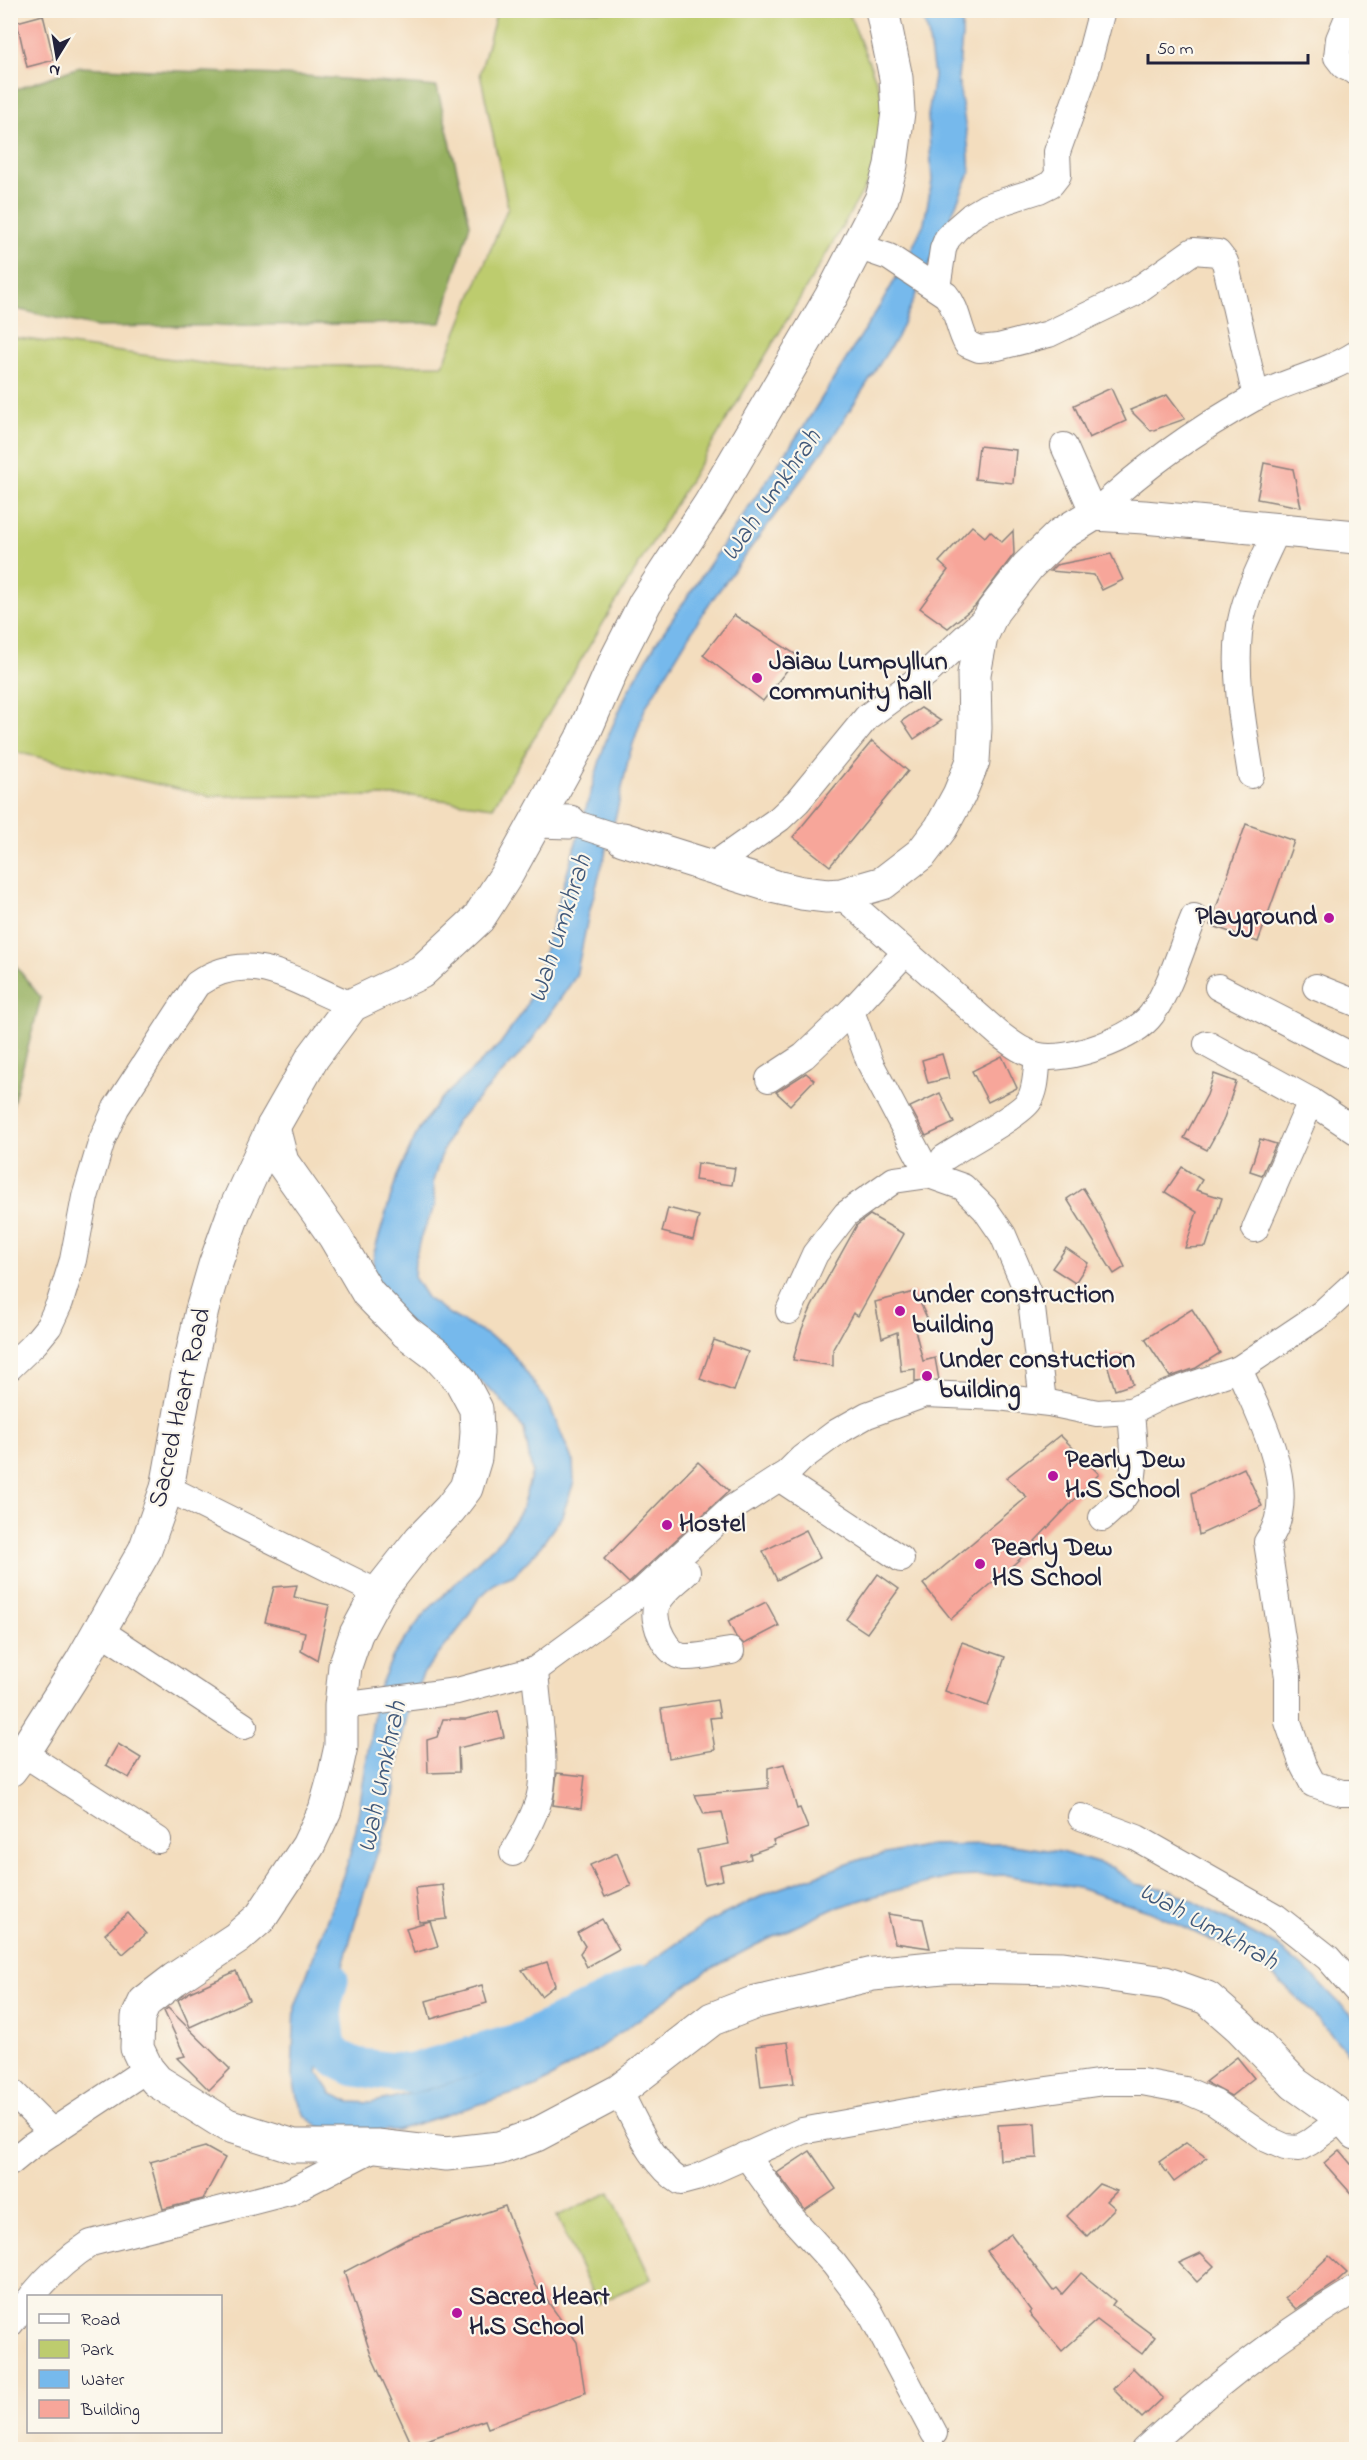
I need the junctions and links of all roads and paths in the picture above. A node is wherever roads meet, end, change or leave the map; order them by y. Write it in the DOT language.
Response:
graph roads {
  1 [pos="882,10"];
  2 [pos="1102,10"];
  3 [pos="1351,10"];
  4 [pos="1356,72"];
  5 [pos="857,246"];
  6 [pos="933,286"];
  7 [pos="1356,354"];
  8 [pos="1256,397"];
  9 [pos="1064,446"];
  10 [pos="1094,514"];
  11 [pos="1276,530"];
  12 [pos="1356,537"];
  13 [pos="993,611"];
  14 [pos="1251,775"];
  15 [pos="537,821"];
  16 [pos="570,822"];
  17 [pos="623,838"];
  18 [pos="711,867"];
  19 [pos="841,895"];
  20 [pos="1194,917"];
  21 [pos="905,953"];
  22 [pos="1218,987"];
  23 [pos="1316,987"];
  24 [pos="1356,1003"];
  25 [pos="352,1005"];
  26 [pos="851,1011"];
  27 [pos="1207,1044"];
  28 [pos="1038,1056"];
  29 [pos="1356,1058"];
  30 [pos="769,1079"];
  31 [pos="1311,1101"];
  32 [pos="273,1127"];
  33 [pos="1356,1131"];
  34 [pos="936,1166"];
  35 [pos="1255,1229"];
  36 [pos="1356,1282"];
  37 [pos="789,1311"];
  38 [pos="10,1367"];
  39 [pos="1239,1369"];
  40 [pos="1043,1402"];
  41 [pos="1131,1411"];
  42 [pos="779,1478"];
  43 [pos="167,1488"];
  44 [pos="1102,1518"];
  45 [pos="698,1540"];
  46 [pos="901,1559"];
  47 [pos="378,1593"];
  48 [pos="99,1630"];
  49 [pos="731,1651"];
  50 [pos="534,1670"];
  51 [pos="355,1704"];
  52 [pos="244,1726"];
  53 [pos="17,1761"];
  54 [pos="1356,1793"];
  55 [pos="1081,1817"];
  56 [pos="158,1840"];
  57 [pos="513,1853"];
  58 [pos="1356,1990"];
  59 [pos="147,2069"];
  60 [pos="10,2090"];
  61 [pos="619,2091"];
  62 [pos="1350,2126"];
  63 [pos="52,2132"];
  64 [pos="377,2146"];
  65 [pos="746,2155"];
  66 [pos="10,2163"];
  67 [pos="1356,2289"];
  68 [pos="33,2295"];
  69 [pos="27,2302"];
  70 [pos="10,2324"];
  71 [pos="934,2433"];
  72 [pos="1144,2450"];
  1 -- 5 [label="street"];
  2 -- 6 [label="street"];
  3 -- 4 [label="street"];
  5 -- 6 [label="street"];
  5 -- 15 [label="street"];
  6 -- 8 [label="street"];
  7 -- 8 [label="street"];
  8 -- 10 [label="street"];
  9 -- 10 [label="street"];
  10 -- 11 [label="street"];
  10 -- 13 [label="street"];
  11 -- 12 [label="street"];
  11 -- 14 [label="street"];
  13 -- 18 [label="street"];
  13 -- 19 [label="street"];
  15 -- 16 [label="street"];
  15 -- 25 [label="street"];
  16 -- 17 [label="street"];
  17 -- 18 [label="street"];
  18 -- 19 [label="street"];
  19 -- 21 [label="street"];
  20 -- 28 [label="street"];
  21 -- 26 [label="street"];
  21 -- 28 [label="street"];
  22 -- 29 [label="street"];
  23 -- 24 [label="street"];
  25 -- 32 [label="street, Sacred Heart Road"];
  25 -- 38 [label="street"];
  26 -- 30 [label="street"];
  26 -- 34 [label="street"];
  27 -- 31 [label="street"];
  28 -- 34 [label="street"];
  31 -- 33 [label="street"];
  31 -- 35 [label="street"];
  32 -- 43 [label="street, Sacred Heart Road"];
  32 -- 47 [label="street"];
  34 -- 37 [label="street"];
  34 -- 40 [label="street"];
  36 -- 39 [label="street"];
  39 -- 41 [label="street"];
  39 -- 54 [label="street"];
  40 -- 41 [label="street"];
  40 -- 42 [label="street"];
  41 -- 44 [label="street"];
  42 -- 45 [label="street"];
  42 -- 46 [label="street"];
  43 -- 47 [label="street"];
  43 -- 48 [label="street, Sacred Heart Road"];
  45 -- 49 [label="street"];
  45 -- 50 [label="street"];
  47 -- 51 [label="street"];
  48 -- 52 [label="street"];
  48 -- 53 [label="street, Sacred Heart Road"];
  50 -- 51 [label="street"];
  50 -- 57 [label="street"];
  51 -- 59 [label="street"];
  53 -- 56 [label="street"];
  55 -- 58 [label="street"];
  59 -- 63 [label="street"];
  59 -- 64 [label="street"];
  60 -- 63 [label="street"];
  61 -- 62 [label="street"];
  61 -- 64 [label="street"];
  61 -- 65 [label="street"];
  62 -- 65 [label="street"];
  63 -- 66 [label="street"];
  64 -- 68 [label="street"];
  65 -- 71 [label="street"];
  67 -- 72 [label="street"];
  69 -- 70 [label="street"];
}
